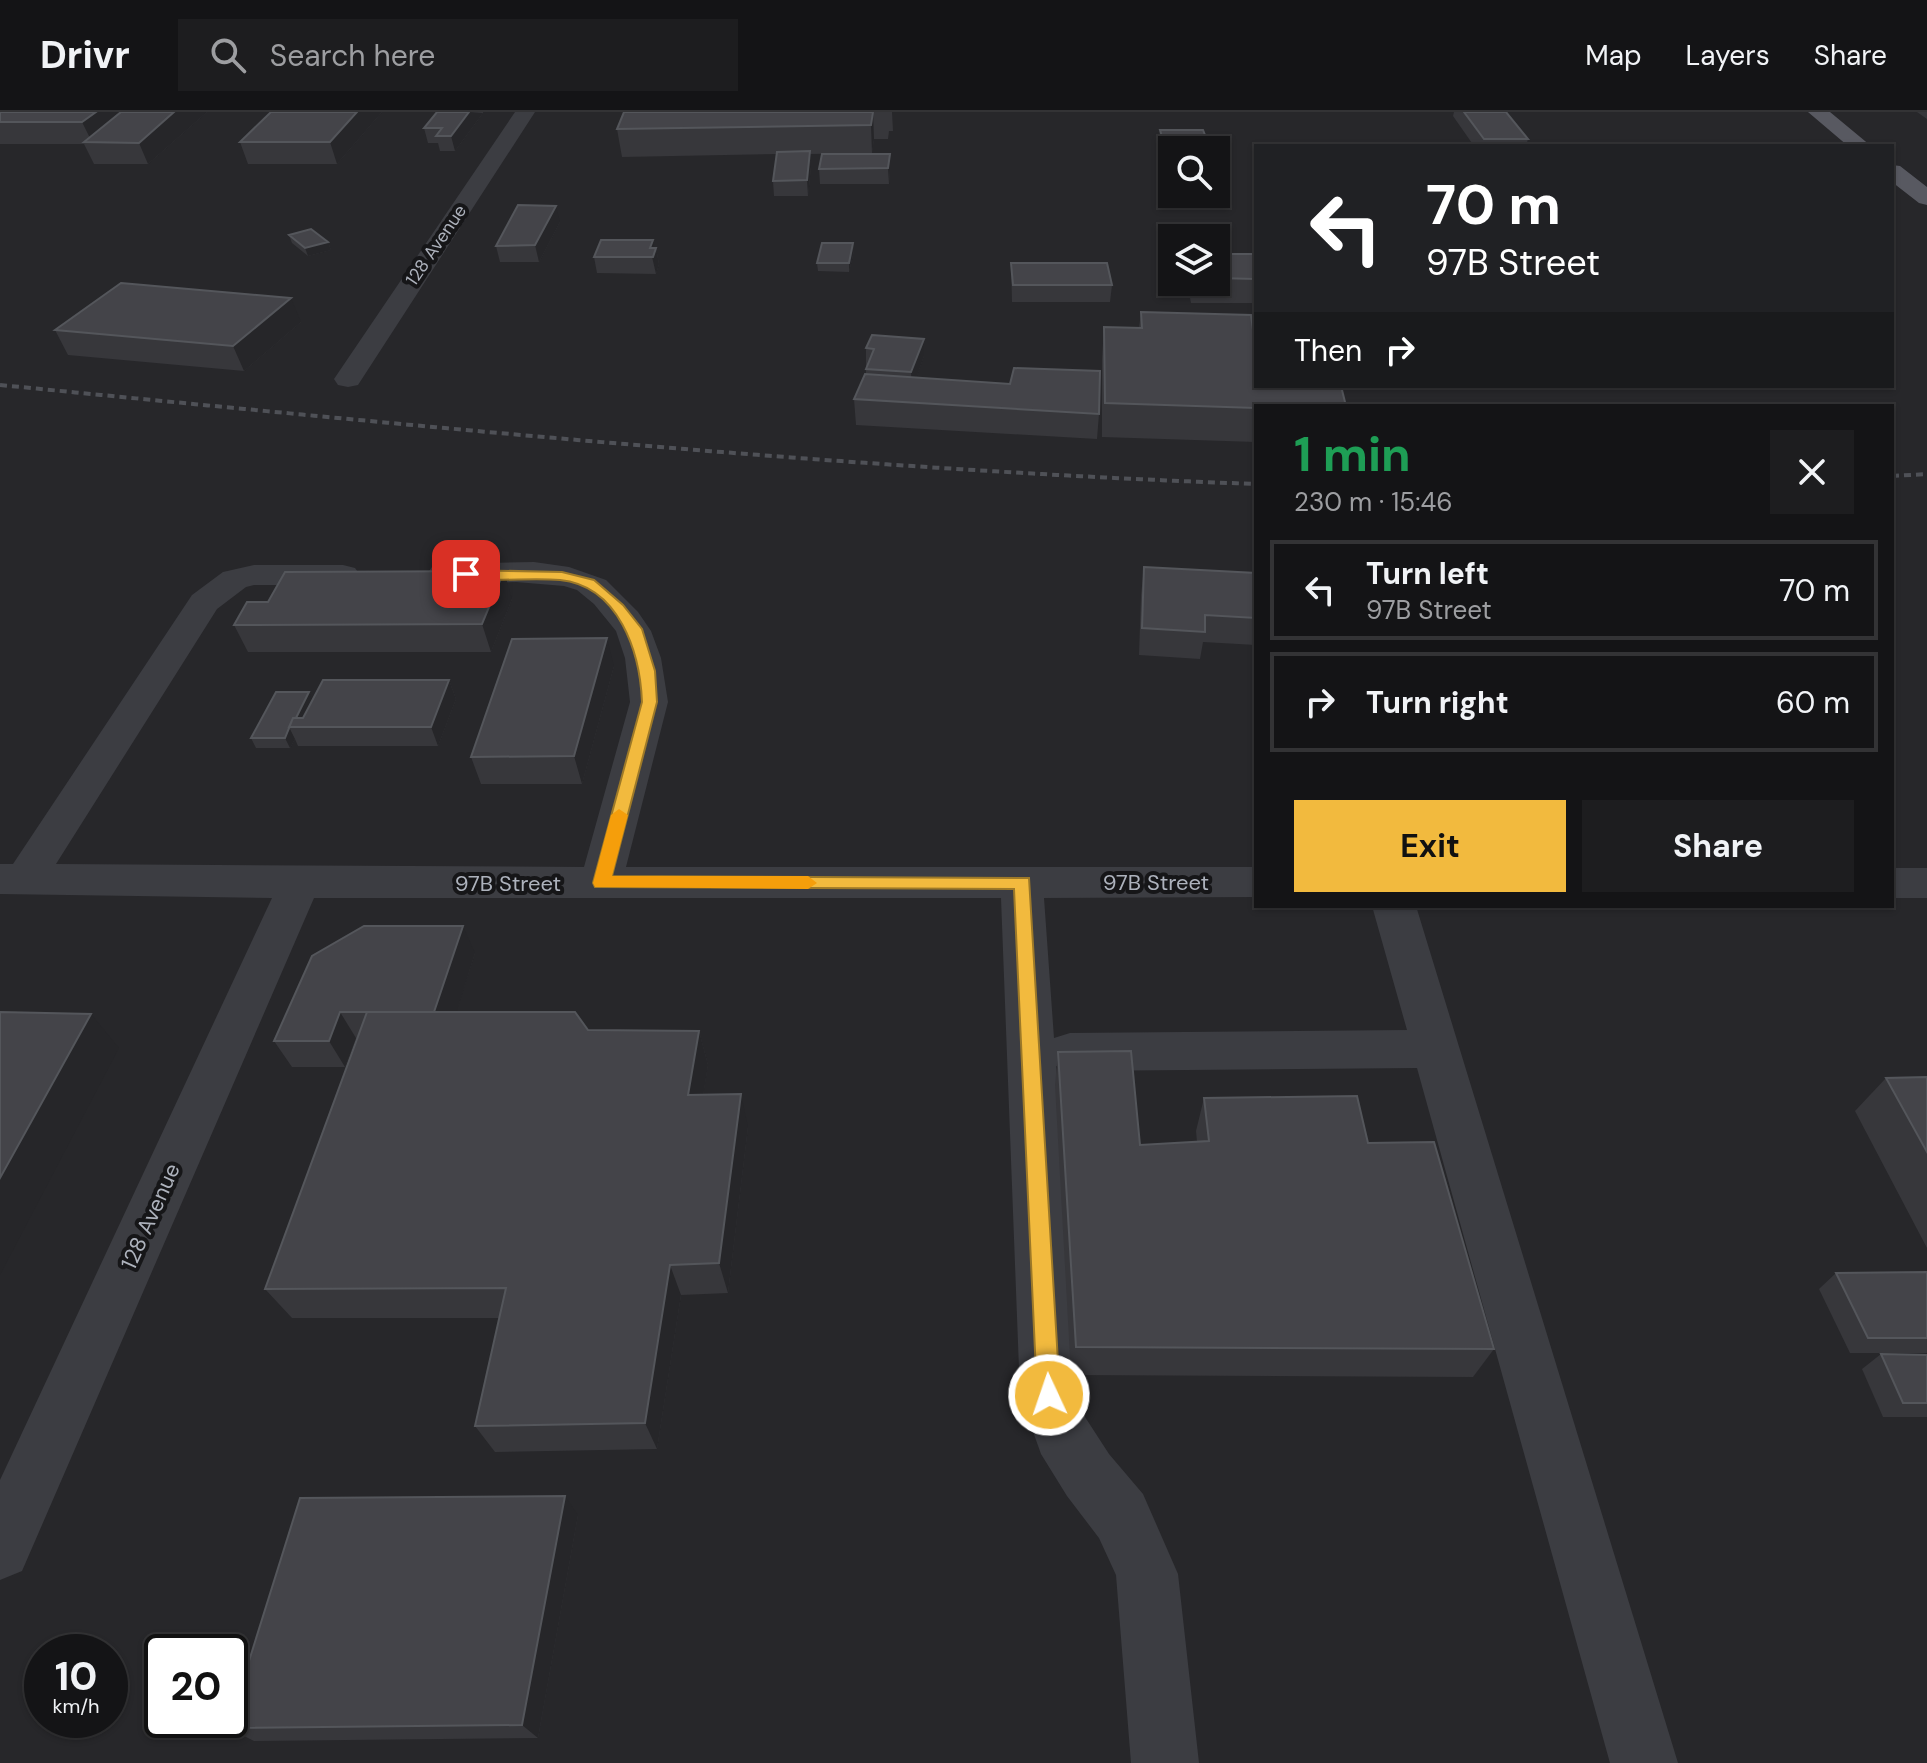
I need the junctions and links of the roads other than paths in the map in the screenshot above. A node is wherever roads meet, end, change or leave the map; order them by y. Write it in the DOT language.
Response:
graph roads {
  1 [pos="525,112"];
  2 [pos="1818,112"];
  3 [pos="1858,144"];
  4 [pos="1894,173"];
  5 [pos="1927,198"];
  6 [pos="348,379"];
  7 [pos="12,880"];
  8 [pos="1022,882"];
  9 [pos="1254,882"];
  10 [pos="300,883"];
  11 [pos="601,883"];
  12 [pos="1894,883"];
  13 [pos="1927,883"];
  14 [pos="1395,908"];
  15 [pos="1435,1049"];
  16 [pos="1031,1052"];
  17 [pos="0,1549"];
  18 [pos="1165,1763"];
  19 [pos="1644,1763"];
  1 -- 6 [label="street, 128 Avenue"];
  2 -- 3 [label="main road"];
  4 -- 5 [label="main road"];
  7 -- 10 [label="street, 97B Street"];
  7 -- 11 [label="street"];
  8 -- 9 [label="street, 97B Street"];
  8 -- 11 [label="street, 97B Street"];
  8 -- 16 [label="street"];
  10 -- 11 [label="street, 97B Street"];
  10 -- 17 [label="street, 128 Avenue"];
  12 -- 13 [label="street"];
  14 -- 15 [label="street"];
  15 -- 16 [label="street"];
  15 -- 19 [label="street"];
  16 -- 18 [label="street"];
}
